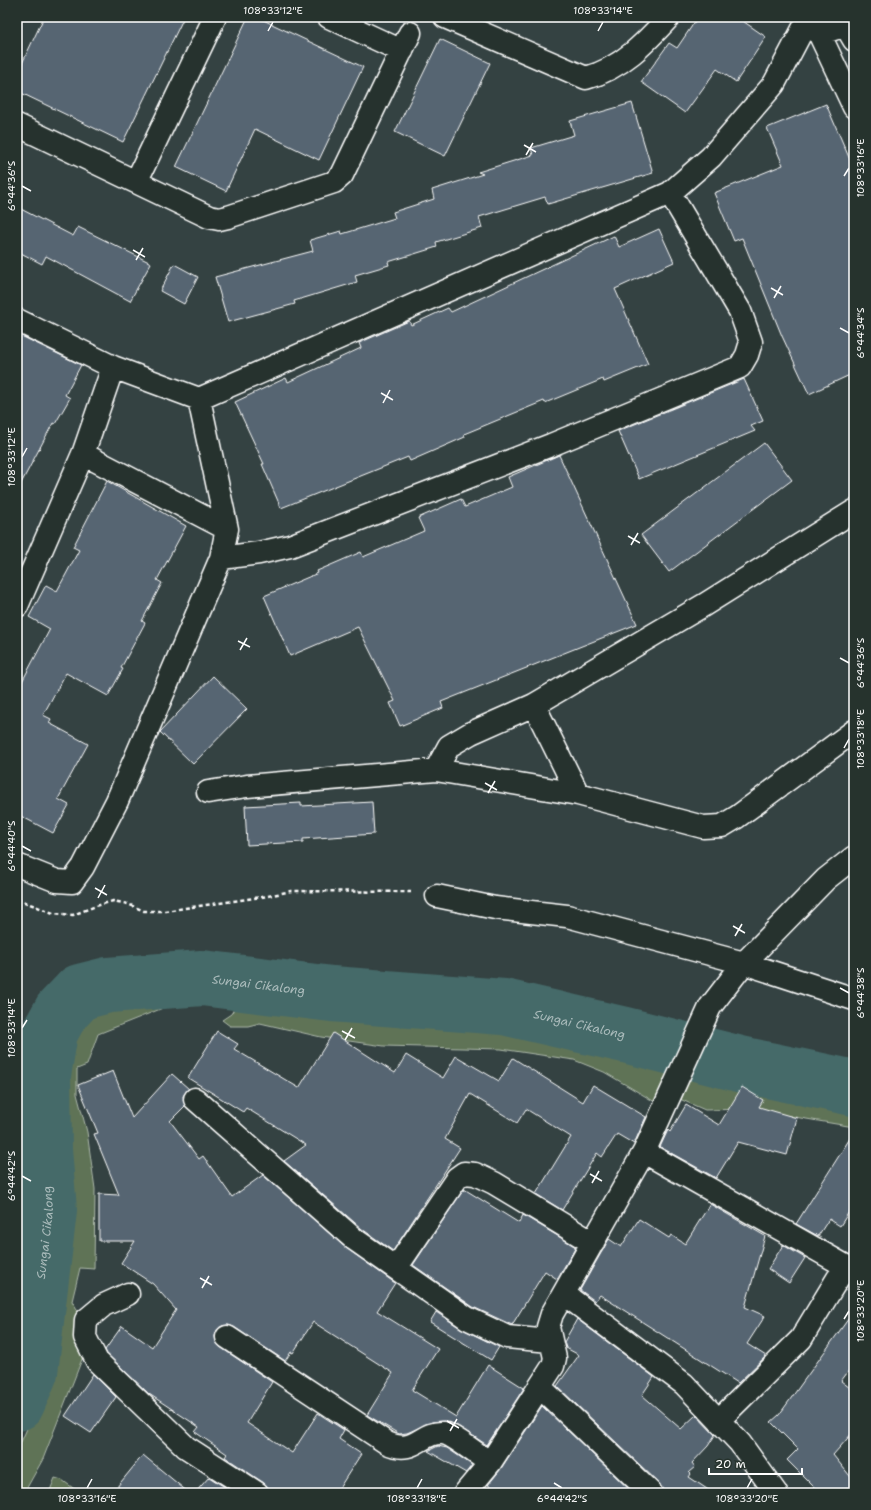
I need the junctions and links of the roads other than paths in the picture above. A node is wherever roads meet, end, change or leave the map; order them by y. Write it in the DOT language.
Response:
graph roads {
  1 [pos="215,17"];
  2 [pos="329,17"];
  3 [pos="445,17"];
  4 [pos="670,17"];
  5 [pos="807,24"];
  6 [pos="848,27"];
  7 [pos="854,107"];
  8 [pos="17,125"];
  9 [pos="136,182"];
  10 [pos="670,193"];
  11 [pos="17,320"];
  12 [pos="113,367"];
  13 [pos="199,399"];
  14 [pos="83,454"];
  15 [pos="854,512"];
  16 [pos="227,529"];
  17 [pos="221,558"];
  18 [pos="17,606"];
  19 [pos="534,705"];
  20 [pos="854,732"];
  21 [pos="436,770"];
  22 [pos="208,792"];
  23 [pos="578,794"];
  24 [pos="854,857"];
  25 [pos="17,865"];
  26 [pos="437,896"];
  27 [pos="744,963"];
  28 [pos="854,999"];
  29 [pos="195,1099"];
  30 [pos="644,1152"];
  31 [pos="593,1243"];
  32 [pos="851,1267"];
  33 [pos="396,1268"];
  34 [pos="128,1294"];
  35 [pos="564,1294"];
  36 [pos="227,1337"];
  37 [pos="550,1341"];
  38 [pos="540,1387"];
  39 [pos="719,1420"];
  40 [pos="490,1463"];
  41 [pos="257,1493"];
  42 [pos="465,1493"];
  43 [pos="651,1493"];
  44 [pos="776,1493"];
  1 -- 9 [label="street"];
  2 -- 9 [label="street"];
  3 -- 4 [label="street"];
  5 -- 6 [label="street"];
  5 -- 7 [label="street"];
  5 -- 10 [label="street"];
  8 -- 9 [label="street"];
  10 -- 13 [label="street"];
  10 -- 17 [label="street"];
  11 -- 12 [label="street"];
  12 -- 13 [label="street"];
  12 -- 14 [label="street"];
  13 -- 16 [label="street"];
  14 -- 16 [label="street"];
  14 -- 18 [label="street"];
  15 -- 19 [label="street"];
  16 -- 17 [label="street"];
  17 -- 25 [label="street"];
  19 -- 21 [label="street"];
  19 -- 23 [label="street"];
  20 -- 23 [label="street"];
  21 -- 22 [label="street"];
  21 -- 23 [label="street"];
  24 -- 27 [label="street"];
  26 -- 27 [label="street"];
  27 -- 28 [label="street"];
  27 -- 30 [label="street"];
  29 -- 33 [label="street"];
  30 -- 31 [label="street"];
  30 -- 32 [label="street"];
  31 -- 33 [label="street"];
  31 -- 35 [label="street"];
  32 -- 39 [label="street"];
  33 -- 37 [label="street"];
  34 -- 41 [label="street"];
  35 -- 37 [label="street"];
  35 -- 39 [label="street"];
  36 -- 40 [label="street"];
  37 -- 38 [label="street"];
  38 -- 40 [label="street"];
  38 -- 43 [label="street"];
  39 -- 44 [label="street"];
  40 -- 42 [label="street"];
}
